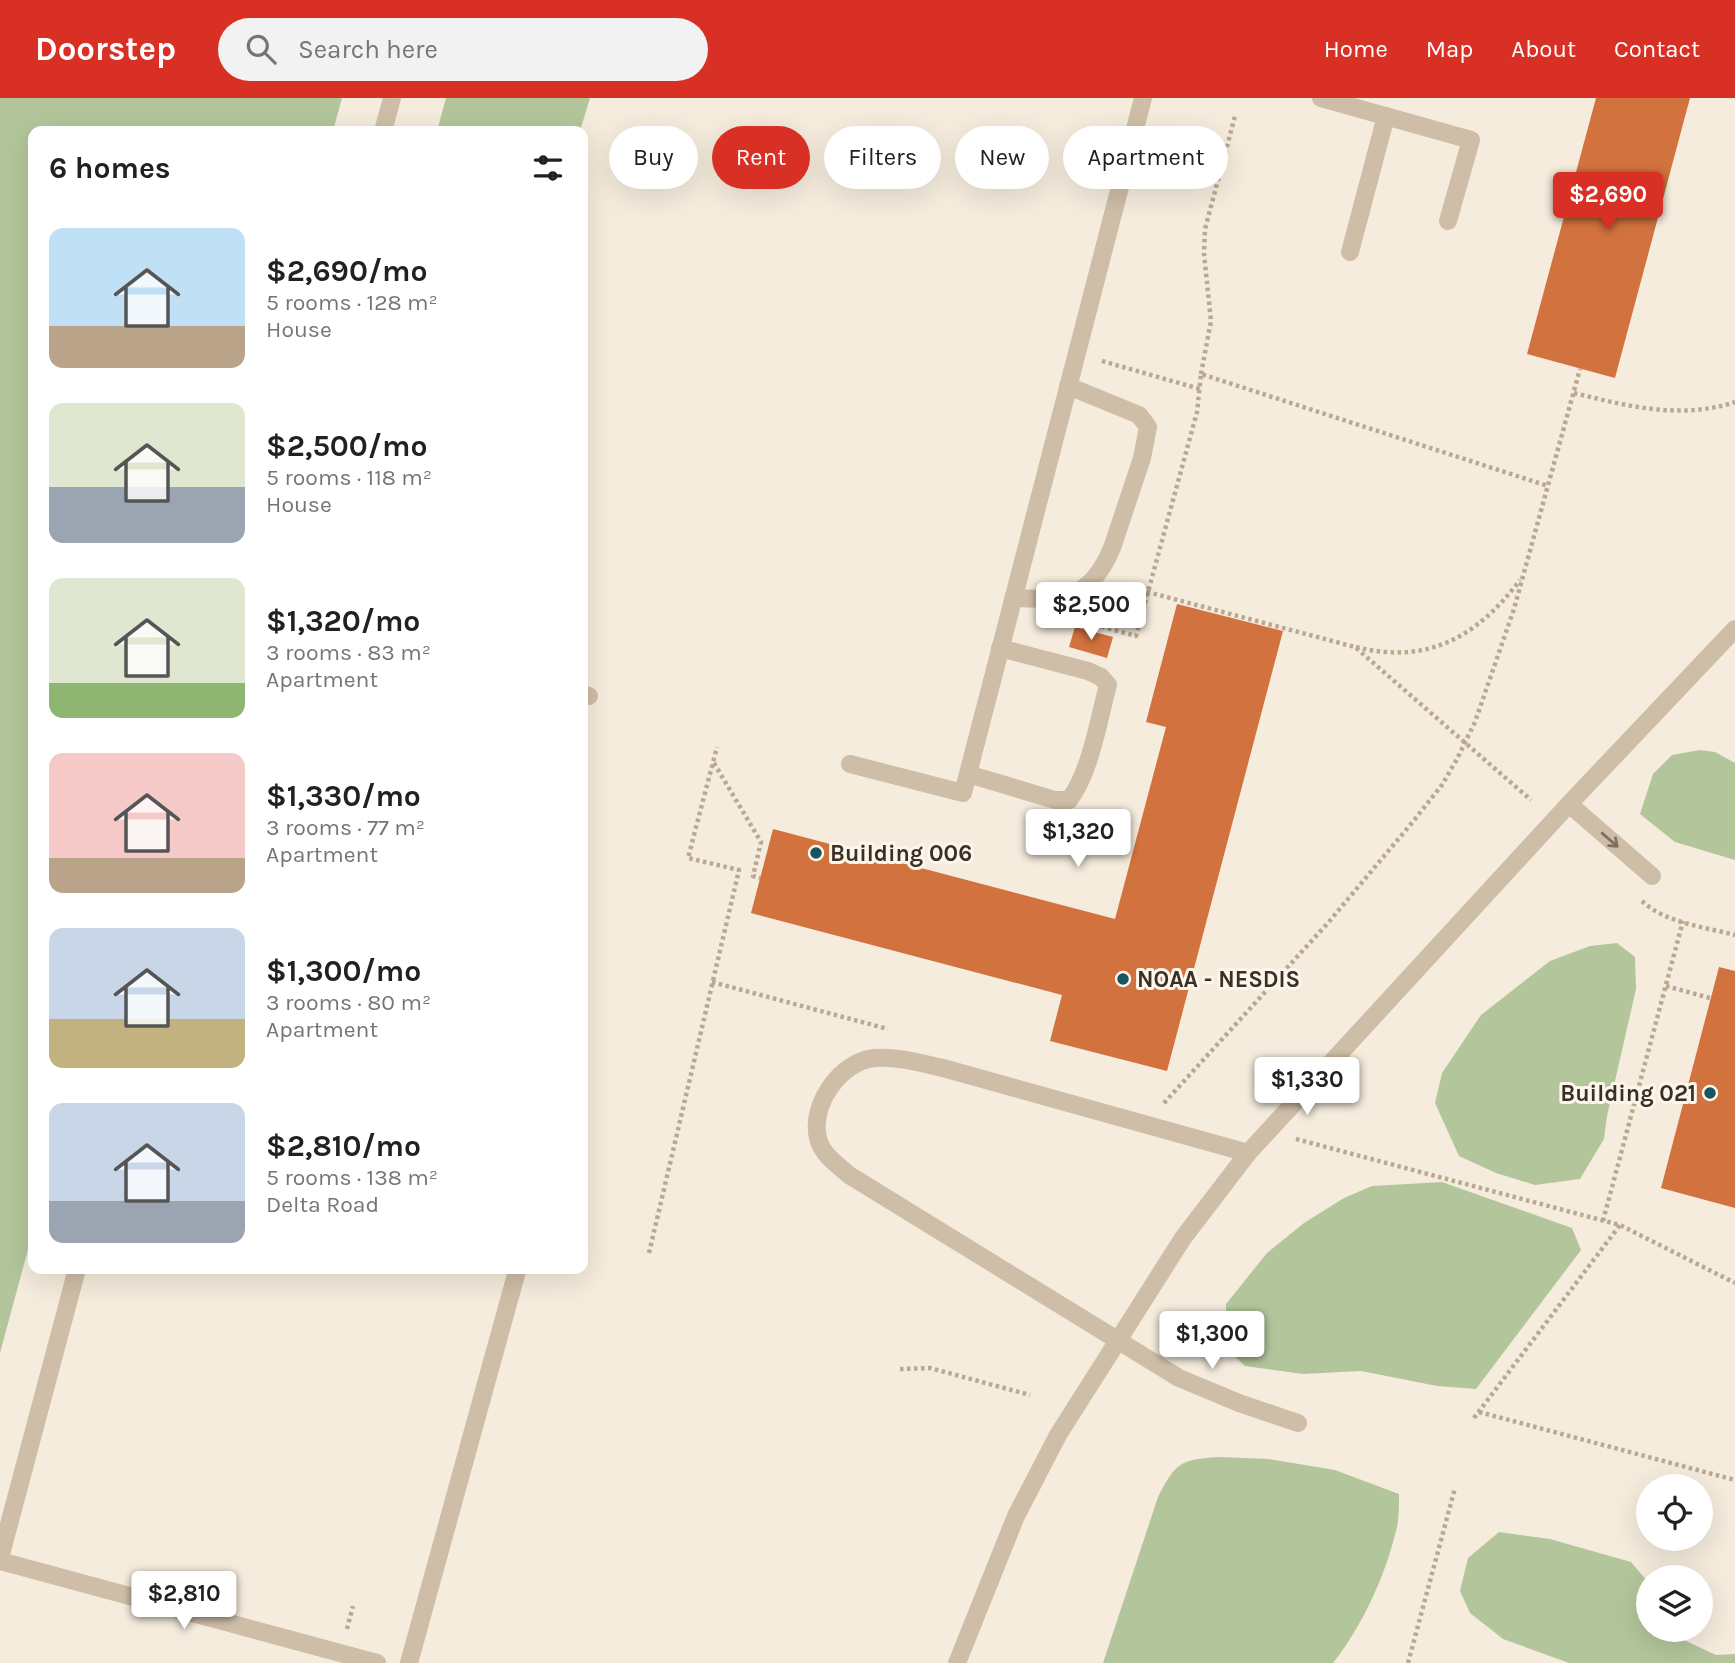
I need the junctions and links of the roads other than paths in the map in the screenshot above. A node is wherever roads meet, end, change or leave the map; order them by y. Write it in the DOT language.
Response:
graph roads {
  1 [pos="392,98"];
  2 [pos="1143,98"];
  3 [pos="1321,98"];
  4 [pos="1386,116"];
  5 [pos="384,126"];
  6 [pos="1448,221"];
  7 [pos="1350,252"];
  8 [pos="1068,386"];
  9 [pos="1013,598"];
  10 [pos="1735,629"];
  11 [pos="1000,648"];
  12 [pos="850,764"];
  13 [pos="968,774"];
  14 [pos="1569,804"];
  15 [pos="1652,876"];
  16 [pos="1248,1153"];
  17 [pos="76,1274"];
  18 [pos="516,1274"];
  19 [pos="1116,1341"];
  20 [pos="1298,1423"];
  21 [pos="0,1560"];
  22 [pos="377,1663"];
  23 [pos="409,1663"];
  24 [pos="957,1663"];
  1 -- 5 [label="street"];
  2 -- 8 [label="street"];
  3 -- 4 [label="street"];
  4 -- 6 [label="street"];
  4 -- 7 [label="street"];
  8 -- 9 [label="street"];
  8 -- 9 [label="street"];
  9 -- 11 [label="street"];
  10 -- 14 [label="street"];
  11 -- 13 [label="street"];
  11 -- 13 [label="street"];
  12 -- 13 [label="street"];
  14 -- 15 [label="street, one-way"];
  14 -- 16 [label="street"];
  16 -- 19 [label="street"];
  16 -- 19 [label="street"];
  17 -- 21 [label="street"];
  18 -- 23 [label="street"];
  19 -- 20 [label="street"];
  19 -- 24 [label="street"];
  21 -- 22 [label="street"];
}
